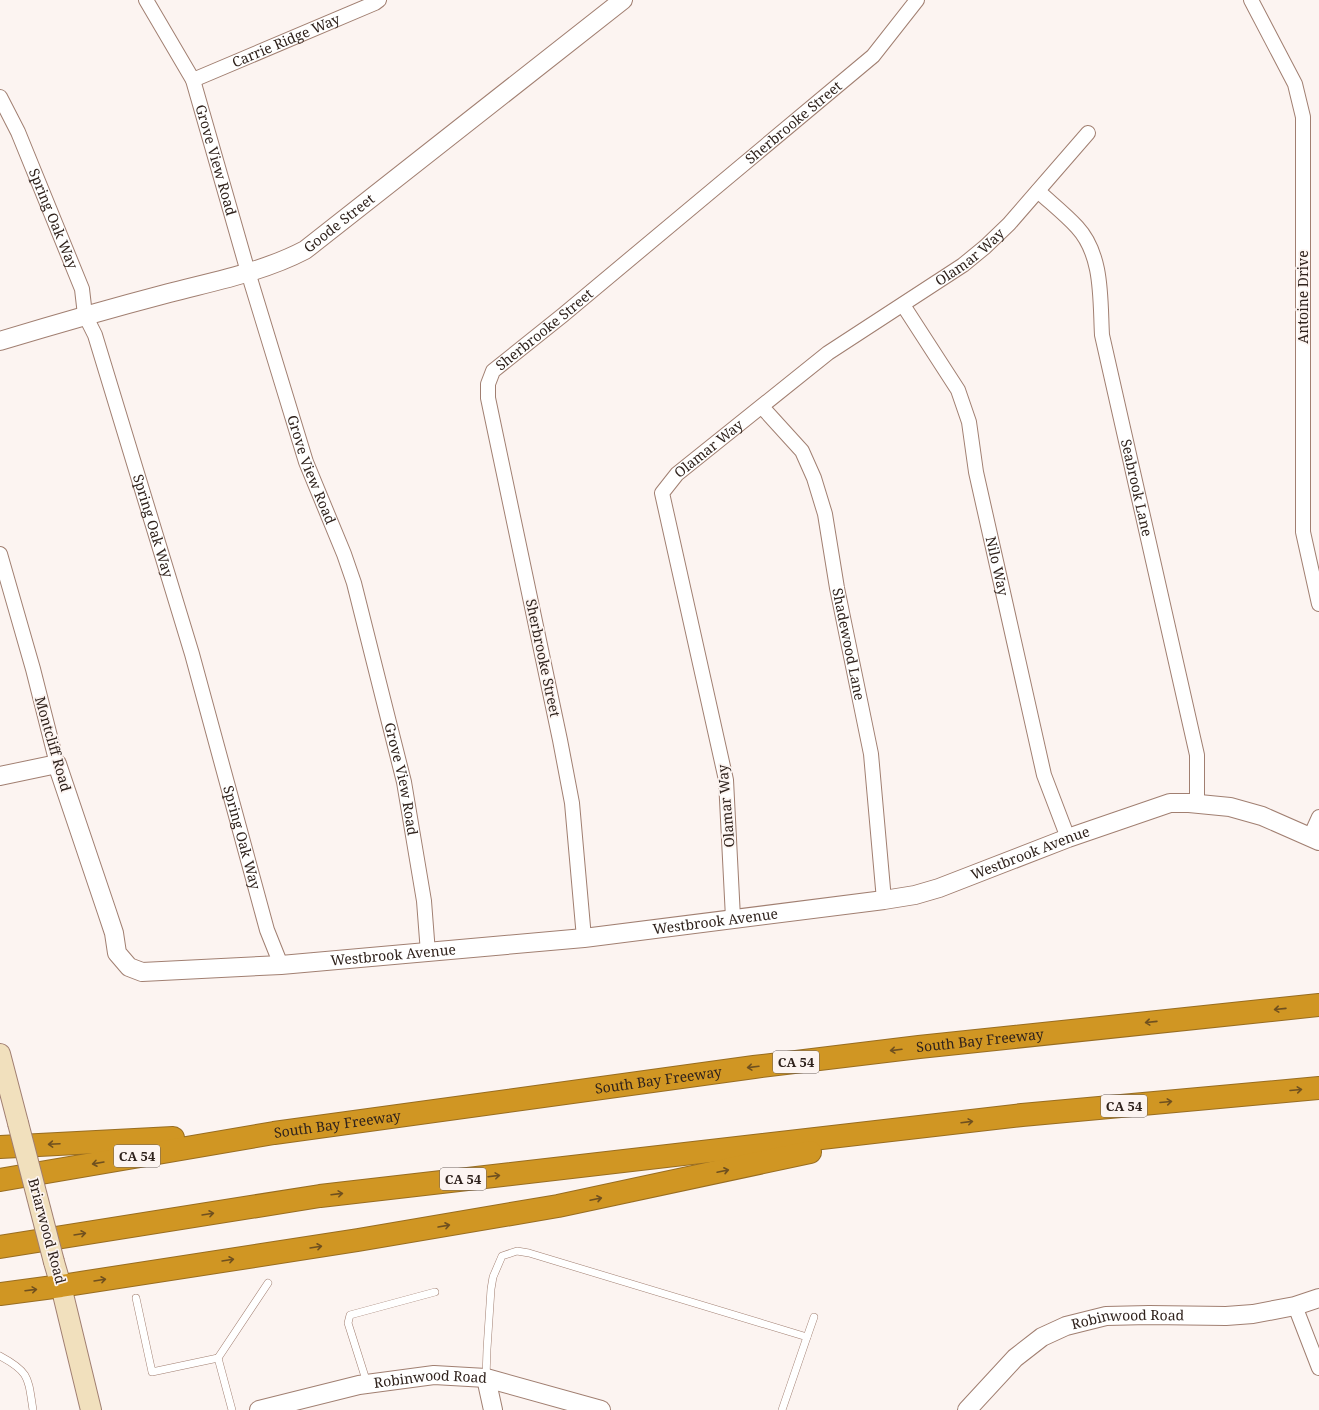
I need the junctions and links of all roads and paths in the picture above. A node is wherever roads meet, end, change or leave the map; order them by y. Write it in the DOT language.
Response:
graph roads {
  1 [pos="146,0"];
  2 [pos="379,0"];
  3 [pos="623,0"];
  4 [pos="917,0"];
  5 [pos="1251,0"];
  6 [pos="193,80"];
  7 [pos="0,97"];
  8 [pos="1088,133"];
  9 [pos="1038,191"];
  10 [pos="248,272"];
  11 [pos="903,305"];
  12 [pos="85,315"];
  13 [pos="0,341"];
  14 [pos="762,407"];
  15 [pos="0,554"];
  16 [pos="1319,604"];
  17 [pos="57,764"];
  18 [pos="0,776"];
  19 [pos="1197,803"];
  20 [pos="1319,817"];
  21 [pos="1068,838"];
  22 [pos="1314,839"];
  23 [pos="884,900"];
  24 [pos="733,918"];
  25 [pos="114,933"];
  26 [pos="584,938"];
  27 [pos="428,953"];
  28 [pos="281,965"];
  29 [pos="1319,1005"];
  30 [pos="0,1054"];
  31 [pos="1319,1088"];
  32 [pos="929,1126"];
  33 [pos="274,1133"];
  34 [pos="0,1147"];
  35 [pos="0,1180"];
  36 [pos="0,1247"];
  37 [pos="268,1283"];
  38 [pos="61,1286"];
  39 [pos="435,1292"];
  40 [pos="0,1294"];
  41 [pos="136,1298"];
  42 [pos="1319,1298"];
  43 [pos="1295,1306"];
  44 [pos="814,1317"];
  45 [pos="807,1337"];
  46 [pos="0,1356"];
  47 [pos="218,1358"];
  48 [pos="0,1361"];
  49 [pos="1319,1368"];
  50 [pos="486,1378"];
  51 [pos="367,1384"];
  52 [pos="33,1410"];
  53 [pos="91,1410"];
  54 [pos="232,1410"];
  55 [pos="259,1410"];
  56 [pos="493,1410"];
  57 [pos="601,1410"];
  58 [pos="782,1410"];
  59 [pos="967,1410"];
  1 -- 6 [label="street, Grove View Road"];
  2 -- 6 [label="street, Carrie Ridge Way"];
  3 -- 10 [label="street, Goode Street"];
  4 -- 26 [label="street, Sherbrooke Street"];
  5 -- 16 [label="street, Antoine Drive"];
  6 -- 10 [label="street, Grove View Road"];
  7 -- 12 [label="street, Spring Oak Way"];
  8 -- 9 [label="street, Olamar Way"];
  9 -- 11 [label="street, Olamar Way"];
  9 -- 19 [label="street, Seabrook Lane"];
  10 -- 12 [label="street, Goode Street"];
  10 -- 27 [label="street, Grove View Road"];
  11 -- 14 [label="street, Olamar Way"];
  11 -- 21 [label="street, Nilo Way"];
  12 -- 13 [label="street, Goode Street"];
  12 -- 28 [label="street, Spring Oak Way"];
  14 -- 23 [label="street, Shadewood Lane"];
  14 -- 24 [label="street, Olamar Way"];
  15 -- 17 [label="street, Montcliff Road"];
  17 -- 18 [label="street"];
  17 -- 25 [label="street, Montcliff Road"];
  19 -- 21 [label="street, Westbrook Avenue"];
  19 -- 22 [label="street, Westbrook Avenue"];
  20 -- 22 [label="street"];
  21 -- 23 [label="street, Westbrook Avenue"];
  23 -- 24 [label="street, Westbrook Avenue"];
  24 -- 26 [label="street, Westbrook Avenue"];
  25 -- 28 [label="street, Westbrook Avenue"];
  26 -- 27 [label="street, Westbrook Avenue"];
  27 -- 28 [label="street, Westbrook Avenue"];
  29 -- 33 [label="highway, South Bay Freeway / CA 54, one-way"];
  30 -- 38 [label="main road, Briarwood Road, bridge"];
  32 -- 31 [label="highway, CA 54, one-way"];
  36 -- 32 [label="highway, CA 54, one-way"];
  38 -- 32 [label="highway, one-way"];
  33 -- 34 [label="highway, one-way"];
  33 -- 35 [label="highway, South Bay Freeway / CA 54, one-way"];
  37 -- 47 [label="lane"];
  40 -- 38 [label="highway, one-way"];
  38 -- 53 [label="main road, Briarwood Road"];
  39 -- 51 [label="lane"];
  41 -- 47 [label="lane"];
  42 -- 43 [label="street, Robinwood Road"];
  43 -- 49 [label="street"];
  43 -- 59 [label="street, Robinwood Road"];
  44 -- 45 [label="lane"];
  45 -- 50 [label="lane"];
  45 -- 58 [label="lane"];
  46 -- 48 [label="lane"];
  46 -- 52 [label="lane"];
  47 -- 54 [label="lane"];
  50 -- 51 [label="street, Robinwood Road"];
  50 -- 56 [label="street"];
  50 -- 57 [label="street, Robinwood Road"];
  51 -- 55 [label="street, Robinwood Road"];
}
